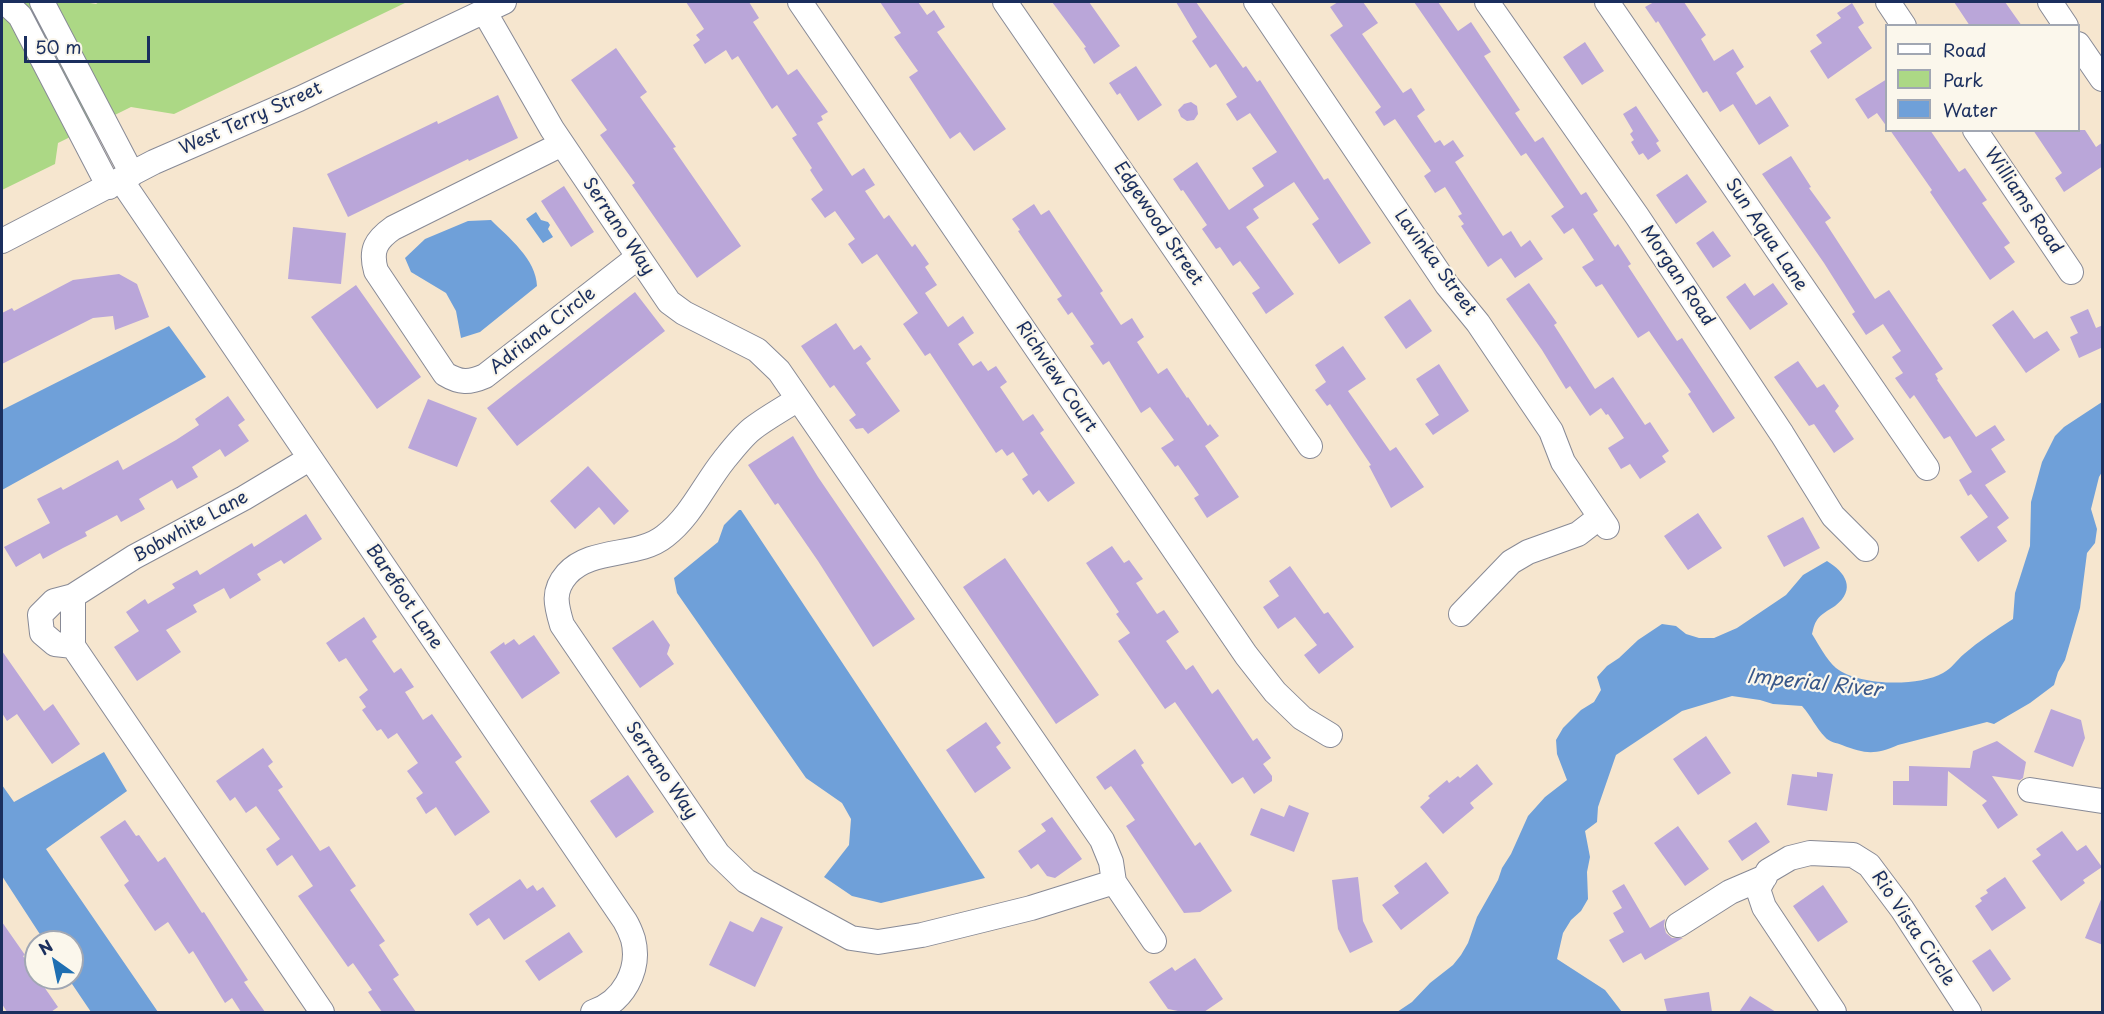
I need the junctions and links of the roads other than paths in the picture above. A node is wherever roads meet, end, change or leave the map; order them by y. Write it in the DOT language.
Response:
graph roads {
  1 [pos="5,2"];
  2 [pos="42,2"];
  3 [pos="800,2"];
  4 [pos="1005,2"];
  5 [pos="1256,2"];
  6 [pos="1487,2"];
  7 [pos="1607,2"];
  8 [pos="1888,2"];
  9 [pos="2050,2"];
  10 [pos="494,6"];
  11 [pos="1903,24"];
  12 [pos="2065,24"];
  13 [pos="2080,46"];
  14 [pos="2103,80"];
  15 [pos="1976,132"];
  16 [pos="562,144"];
  17 [pos="121,180"];
  18 [pos="2,241"];
  19 [pos="638,257"];
  20 [pos="2071,272"];
  21 [pos="798,399"];
  22 [pos="1310,446"];
  23 [pos="309,459"];
  24 [pos="1927,468"];
  25 [pos="1866,549"];
  26 [pos="73,596"];
  27 [pos="1461,614"];
  28 [pos="73,646"];
  29 [pos="1330,735"];
  30 [pos="2030,790"];
  31 [pos="2103,801"];
  32 [pos="1765,877"];
  33 [pos="1114,882"];
  34 [pos="1678,925"];
  35 [pos="1154,941"];
  36 [pos="322,1012"];
  37 [pos="593,1012"];
  38 [pos="1834,1012"];
  39 [pos="1969,1012"];
  1 -- 17 [label="street"];
  2 -- 17 [label="street"];
  3 -- 29 [label="street, Richview Court"];
  4 -- 22 [label="street, Edgewood Street"];
  5 -- 27 [label="street, Lavinka Street"];
  6 -- 25 [label="street, Morgan Road"];
  7 -- 24 [label="street, Sun Aqua Lane"];
  8 -- 11 [label="street"];
  9 -- 12 [label="street"];
  10 -- 16 [label="street, Serrano Way"];
  10 -- 17 [label="street, West Terry Street"];
  13 -- 14 [label="street"];
  15 -- 20 [label="street, Williams Road"];
  16 -- 19 [label="street, Serrano Way"];
  16 -- 19 [label="street, Adriana Circle"];
  17 -- 18 [label="street, West Terry Street"];
  17 -- 23 [label="street, Barefoot Lane"];
  19 -- 21 [label="street, Serrano Way"];
  21 -- 33 [label="street, Serrano Way"];
  21 -- 33 [label="street, Serrano Way"];
  23 -- 26 [label="street, Bobwhite Lane"];
  23 -- 37 [label="street, Barefoot Lane"];
  26 -- 28 [label="street"];
  26 -- 28 [label="street, Bobwhite Lane"];
  28 -- 36 [label="street"];
  30 -- 31 [label="street"];
  32 -- 34 [label="street, Rio Vista Circle"];
  32 -- 38 [label="street"];
  32 -- 39 [label="street, Rio Vista Circle"];
  33 -- 35 [label="street, Serrano Way"];
}
